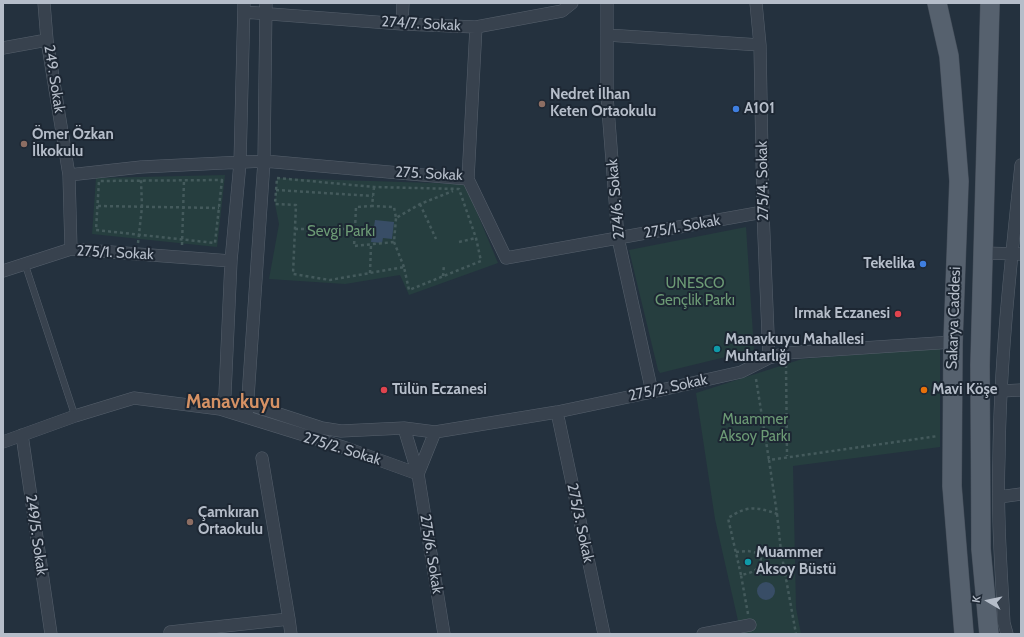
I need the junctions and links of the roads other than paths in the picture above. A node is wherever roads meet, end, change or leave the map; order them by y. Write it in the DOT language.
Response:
graph roads {
  1 [pos="44,3"];
  2 [pos="403,3"];
  3 [pos="572,3"];
  4 [pos="607,3"];
  5 [pos="756,3"];
  6 [pos="937,3"];
  7 [pos="990,3"];
  8 [pos="244,7"];
  9 [pos="266,8"];
  10 [pos="402,24"];
  11 [pos="476,27"];
  12 [pos="607,35"];
  13 [pos="47,40"];
  14 [pos="760,45"];
  15 [pos="3,48"];
  16 [pos="264,161"];
  17 [pos="240,163"];
  18 [pos="1021,165"];
  19 [pos="69,175"];
  20 [pos="463,182"];
  21 [pos="763,212"];
  22 [pos="618,238"];
  23 [pos="71,250"];
  24 [pos="982,253"];
  25 [pos="1016,254"];
  26 [pos="231,261"];
  27 [pos="25,264"];
  28 [pos="3,271"];
  29 [pos="953,342"];
  30 [pos="769,358"];
  31 [pos="1021,390"];
  32 [pos="1001,391"];
  33 [pos="652,392"];
  34 [pos="248,404"];
  35 [pos="220,409"];
  36 [pos="557,412"];
  37 [pos="75,416"];
  38 [pos="246,418"];
  39 [pos="404,428"];
  40 [pos="435,432"];
  41 [pos="22,435"];
  42 [pos="3,442"];
  43 [pos="262,458"];
  44 [pos="418,474"];
  45 [pos="1021,494"];
  46 [pos="999,497"];
  47 [pos="289,619"];
  48 [pos="750,625"];
  49 [pos="997,630"];
  50 [pos="51,634"];
  51 [pos="171,634"];
  52 [pos="291,634"];
  53 [pos="444,634"];
  54 [pos="604,634"];
  55 [pos="703,634"];
  56 [pos="964,634"];
  1 -- 13 [label="street, 249. Sokak"];
  2 -- 10 [label="street"];
  3 -- 11 [label="street, 274/7. Sokak"];
  4 -- 12 [label="street, 274/6. Sokak"];
  5 -- 14 [label="street, 275/4. Sokak"];
  6 -- 29 [label="main road, Sakarya Caddesi"];
  7 -- 24 [label="main road, Sakarya Caddesi"];
  8 -- 9 [label="street, 274/7. Sokak"];
  8 -- 17 [label="street"];
  9 -- 10 [label="street, 274/7. Sokak"];
  9 -- 16 [label="street"];
  10 -- 11 [label="street, 274/7. Sokak"];
  11 -- 20 [label="street, 275. Sokak"];
  12 -- 14 [label="street"];
  12 -- 22 [label="street, 274/6. Sokak"];
  13 -- 15 [label="street"];
  13 -- 19 [label="street, 249. Sokak"];
  14 -- 21 [label="street, 275/4. Sokak"];
  16 -- 17 [label="street, 275. Sokak"];
  16 -- 20 [label="street, 275. Sokak"];
  16 -- 34 [label="street"];
  17 -- 19 [label="street, 275. Sokak"];
  17 -- 26 [label="street"];
  18 -- 25 [label="street"];
  19 -- 23 [label="street, 249. Sokak"];
  20 -- 22 [label="street, 275/1. Sokak"];
  21 -- 22 [label="street, 275/1. Sokak"];
  21 -- 30 [label="street, 275/4. Sokak"];
  22 -- 33 [label="street, 274/6. Sokak"];
  23 -- 26 [label="street, 275/1. Sokak"];
  23 -- 27 [label="street, 275/1. Sokak"];
  24 -- 25 [label="street"];
  24 -- 49 [label="main road, Sakarya Caddesi"];
  25 -- 32 [label="street"];
  26 -- 35 [label="street"];
  27 -- 28 [label="street, 275/1. Sokak"];
  27 -- 37 [label="lane"];
  29 -- 30 [label="street, 275/2. Sokak"];
  29 -- 56 [label="main road, Sakarya Caddesi"];
  30 -- 33 [label="street, 275/2. Sokak"];
  31 -- 32 [label="street"];
  32 -- 46 [label="street"];
  33 -- 36 [label="street, 275/2. Sokak"];
  34 -- 35 [label="street, 275/2. Sokak"];
  34 -- 38 [label="street"];
  34 -- 39 [label="street, 275/2. Sokak"];
  35 -- 37 [label="street, 275/2. Sokak"];
  35 -- 38 [label="street, 275/2. Sokak"];
  36 -- 40 [label="street, 275/2. Sokak"];
  36 -- 54 [label="street, 275/3. Sokak"];
  37 -- 41 [label="street, 275/2. Sokak"];
  38 -- 44 [label="street, 275/2. Sokak"];
  39 -- 40 [label="street, 275/2. Sokak"];
  39 -- 44 [label="street"];
  40 -- 44 [label="street"];
  41 -- 42 [label="street, 275/2. Sokak"];
  41 -- 50 [label="street, 249/5. Sokak"];
  43 -- 47 [label="street"];
  44 -- 53 [label="street, 275/6. Sokak"];
  45 -- 46 [label="street"];
  46 -- 49 [label="street"];
  47 -- 51 [label="street"];
  47 -- 52 [label="street"];
  48 -- 55 [label="street"];
}
